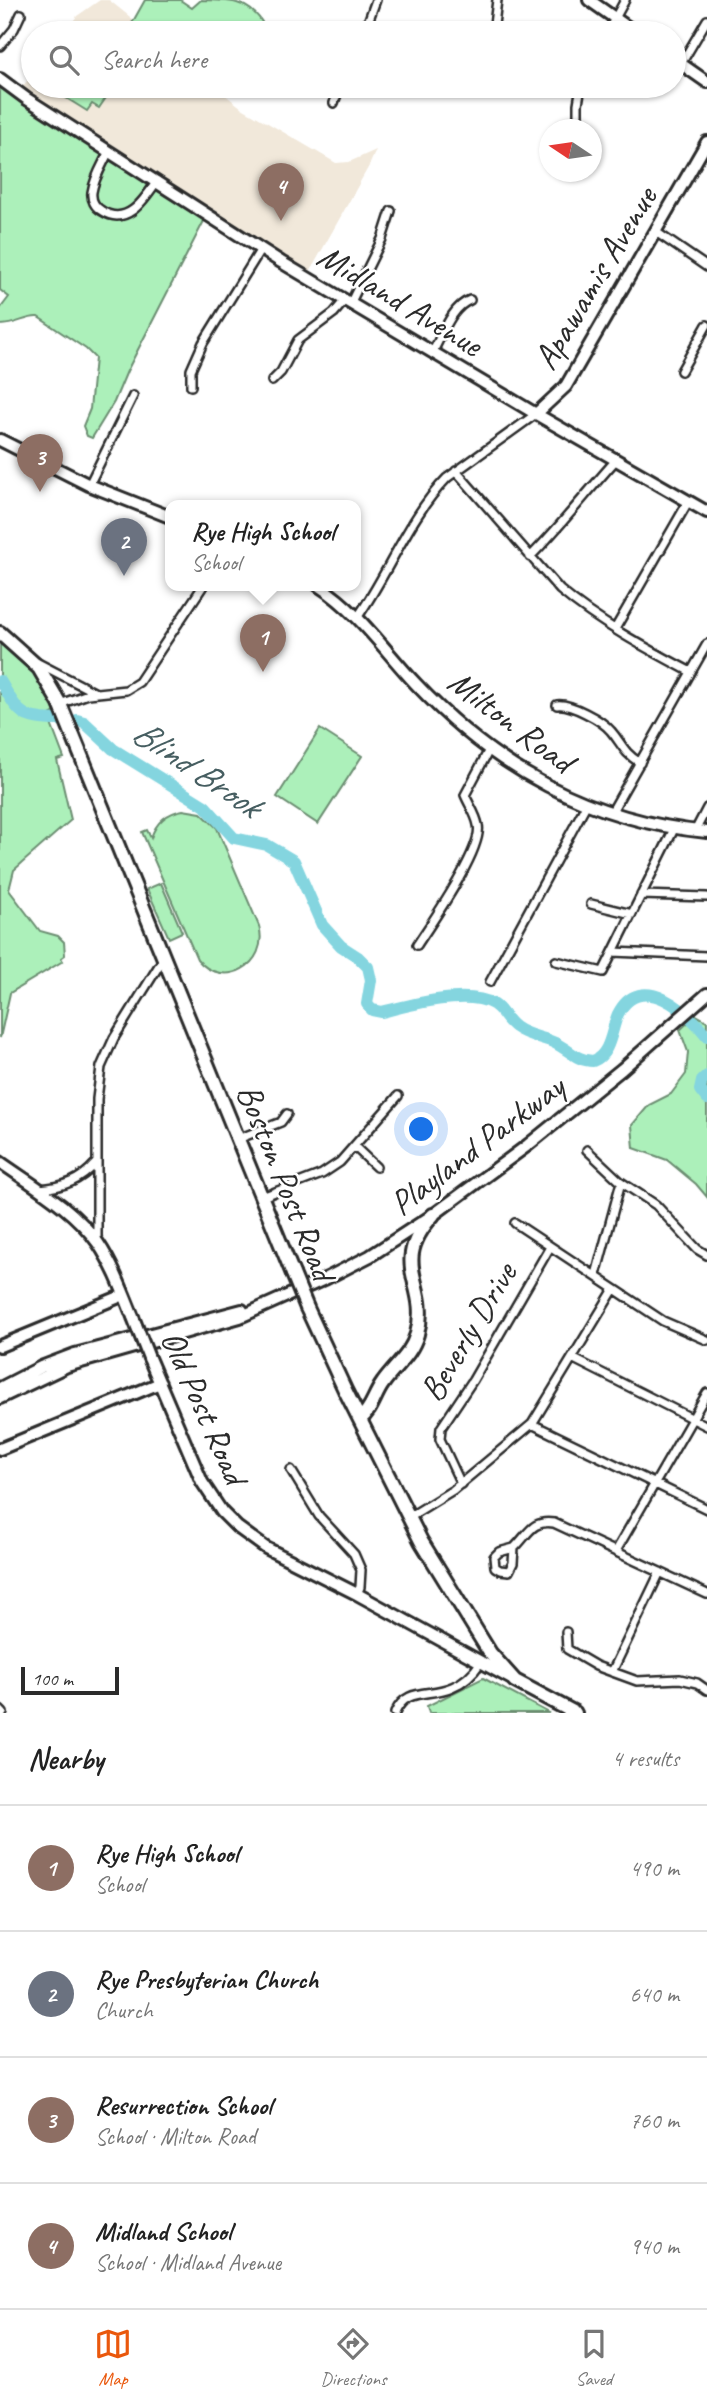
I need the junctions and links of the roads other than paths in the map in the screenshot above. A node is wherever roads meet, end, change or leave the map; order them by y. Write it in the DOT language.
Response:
graph roads {
  1 [pos="376,0"];
  2 [pos="497,0"];
  3 [pos="589,0"];
  4 [pos="625,0"];
  5 [pos="21,14"];
  6 [pos="616,19"];
  7 [pos="707,20"];
  8 [pos="368,21"];
  9 [pos="494,21"];
  10 [pos="619,21"];
  11 [pos="0,46"];
  12 [pos="686,49"];
  13 [pos="686,67"];
  14 [pos="0,79"];
  15 [pos="707,82"];
  16 [pos="21,95"];
  17 [pos="26,98"];
  18 [pos="336,98"];
  19 [pos="579,98"];
  20 [pos="334,103"];
  21 [pos="578,119"];
  22 [pos="707,142"];
  23 [pos="109,151"];
  24 [pos="158,181"];
  25 [pos="391,211"];
  26 [pos="656,232"];
  27 [pos="261,249"];
  28 [pos="707,267"];
  29 [pos="470,300"];
  30 [pos="347,302"];
  31 [pos="707,325"];
  32 [pos="432,353"];
  33 [pos="681,371"];
  34 [pos="272,381"];
  35 [pos="191,386"];
  36 [pos="133,396"];
  37 [pos="536,414"];
  38 [pos="0,440"];
  39 [pos="616,460"];
  40 [pos="456,471"];
  41 [pos="89,485"];
  42 [pos="688,502"];
  43 [pos="707,512"];
  44 [pos="165,515"];
  45 [pos="530,556"];
  46 [pos="200,591"];
  47 [pos="326,591"];
  48 [pos="357,618"];
  49 [pos="615,629"];
  50 [pos="0,633"];
  51 [pos="707,645"];
  52 [pos="32,660"];
  53 [pos="691,673"];
  54 [pos="96,694"];
  55 [pos="60,704"];
  56 [pos="557,705"];
  57 [pos="490,748"];
  58 [pos="640,763"];
  59 [pos="586,805"];
  60 [pos="707,808"];
  61 [pos="611,813"];
  62 [pos="674,829"];
  63 [pos="695,831"];
  64 [pos="707,832"];
  65 [pos="641,895"];
  66 [pos="707,897"];
  67 [pos="591,904"];
  68 [pos="632,914"];
  69 [pos="417,945"];
  70 [pos="613,952"];
  71 [pos="707,956"];
  72 [pos="164,959"];
  73 [pos="556,961"];
  74 [pos="490,982"];
  75 [pos="707,995"];
  76 [pos="398,1096"];
  77 [pos="287,1114"];
  78 [pos="238,1139"];
  79 [pos="355,1147"];
  80 [pos="587,1150"];
  81 [pos="0,1162"];
  82 [pos="97,1162"];
  83 [pos="376,1167"];
  84 [pos="621,1182"];
  85 [pos="38,1189"];
  86 [pos="262,1197"];
  87 [pos="433,1215"];
  88 [pos="515,1223"];
  89 [pos="97,1242"];
  90 [pos="550,1247"];
  91 [pos="707,1255"];
  92 [pos="596,1275"];
  93 [pos="614,1289"];
  94 [pos="124,1295"];
  95 [pos="259,1307"];
  96 [pos="707,1340"];
  97 [pos="0,1346"];
  98 [pos="572,1358"];
  99 [pos="45,1375"];
  100 [pos="160,1383"];
  101 [pos="0,1386"];
  102 [pos="707,1393"];
  103 [pos="0,1398"];
  104 [pos="0,1404"];
  105 [pos="359,1419"];
  106 [pos="692,1419"];
  107 [pos="532,1424"];
  108 [pos="707,1426"];
  109 [pos="0,1449"];
  110 [pos="290,1470"];
  111 [pos="655,1483"];
  112 [pos="461,1484"];
  113 [pos="707,1509"];
  114 [pos="409,1517"];
  115 [pos="514,1548"];
  116 [pos="616,1551"];
  117 [pos="660,1572"];
  118 [pos="357,1594"];
  119 [pos="707,1594"];
  120 [pos="566,1632"];
  121 [pos="481,1662"];
  122 [pos="612,1672"];
  123 [pos="515,1681"];
  124 [pos="707,1690"];
  125 [pos="395,1713"];
  126 [pos="575,1713"];
  1 -- 8 [label="street"];
  2 -- 9 [label="street"];
  3 -- 6 [label="street"];
  4 -- 6 [label="street"];
  5 -- 11 [label="street"];
  6 -- 10 [label="street"];
  7 -- 12 [label="street"];
  13 -- 15 [label="street"];
  14 -- 16 [label="street, Midland Avenue"];
  17 -- 23 [label="street, Midland Avenue"];
  18 -- 20 [label="street"];
  19 -- 21 [label="street"];
  22 -- 26 [label="street, Apawamis Avenue"];
  23 -- 24 [label="street, Midland Avenue"];
  23 -- 24 [label="street"];
  24 -- 27 [label="street, Midland Avenue"];
  25 -- 30 [label="street"];
  26 -- 28 [label="street"];
  26 -- 37 [label="street, Apawamis Avenue"];
  27 -- 30 [label="street, Midland Avenue"];
  27 -- 35 [label="street"];
  29 -- 32 [label="street"];
  30 -- 32 [label="street, Midland Avenue"];
  30 -- 34 [label="street"];
  31 -- 33 [label="street"];
  32 -- 37 [label="street, Midland Avenue"];
  36 -- 41 [label="street"];
  37 -- 39 [label="street, Midland Avenue"];
  37 -- 40 [label="street, Apawamis Avenue"];
  38 -- 41 [label="street"];
  39 -- 42 [label="street, Midland Avenue"];
  39 -- 45 [label="street"];
  40 -- 45 [label="street"];
  40 -- 48 [label="street, Apawamis Avenue"];
  41 -- 44 [label="street"];
  42 -- 43 [label="street, Midland Avenue"];
  42 -- 49 [label="street"];
  45 -- 49 [label="street"];
  46 -- 54 [label="street"];
  47 -- 48 [label="street, Milton Road"];
  48 -- 57 [label="street, Milton Road"];
  49 -- 53 [label="street"];
  50 -- 52 [label="main road, Boston Post Road"];
  51 -- 53 [label="street"];
  52 -- 54 [label="street"];
  52 -- 55 [label="main road, Boston Post Road"];
  53 -- 58 [label="street"];
  54 -- 55 [label="street"];
  55 -- 72 [label="main road, Boston Post Road"];
  56 -- 58 [label="street"];
  57 -- 59 [label="street, Milton Road"];
  57 -- 69 [label="street"];
  58 -- 61 [label="street"];
  59 -- 61 [label="street, Milton Road"];
  59 -- 74 [label="street"];
  60 -- 63 [label="street"];
  61 -- 62 [label="street, Milton Road"];
  62 -- 63 [label="street, Milton Road"];
  62 -- 65 [label="street"];
  63 -- 64 [label="street, Milton Road"];
  65 -- 66 [label="street"];
  65 -- 68 [label="street"];
  67 -- 68 [label="street"];
  68 -- 70 [label="street"];
  70 -- 71 [label="street"];
  70 -- 73 [label="street"];
  72 -- 78 [label="main road, Boston Post Road"];
  72 -- 82 [label="street, Old Post Road"];
  75 -- 87 [label="street, Playland Parkway"];
  76 -- 79 [label="street"];
  77 -- 78 [label="street"];
  78 -- 86 [label="main road, Boston Post Road"];
  79 -- 83 [label="street"];
  79 -- 86 [label="street"];
  80 -- 84 [label="street"];
  81 -- 85 [label="street"];
  82 -- 85 [label="street"];
  82 -- 89 [label="street, Old Post Road"];
  84 -- 91 [label="street"];
  84 -- 92 [label="street"];
  85 -- 89 [label="street"];
  86 -- 105 [label="main road, Boston Post Road, bridge"];
  87 -- 95 [label="street, Playland Parkway"];
  87 -- 105 [label="main road"];
  88 -- 90 [label="street"];
  89 -- 94 [label="street, Old Post Road"];
  90 -- 92 [label="street"];
  90 -- 112 [label="street, Beverly Drive"];
  92 -- 93 [label="street"];
  93 -- 96 [label="street"];
  93 -- 98 [label="street"];
  94 -- 97 [label="street"];
  94 -- 100 [label="street, Old Post Road, bridge"];
  95 -- 99 [label="street, Playland Parkway"];
  95 -- 101 [label="street, Playland Parkway"];
  98 -- 106 [label="street"];
  98 -- 107 [label="street"];
  99 -- 103 [label="street, Playland Parkway"];
  99 -- 104 [label="street"];
  100 -- 109 [label="street"];
  100 -- 118 [label="street, Old Post Road"];
  102 -- 106 [label="street"];
  105 -- 114 [label="main road, Boston Post Road"];
  106 -- 108 [label="street"];
  106 -- 111 [label="street"];
  107 -- 111 [label="street"];
  107 -- 112 [label="street"];
  110 -- 118 [label="street"];
  111 -- 113 [label="street"];
  111 -- 116 [label="street"];
  112 -- 114 [label="street"];
  114 -- 123 [label="main road, Boston Post Road"];
  115 -- 116 [label="street"];
  116 -- 117 [label="street"];
  117 -- 119 [label="street"];
  117 -- 122 [label="street"];
  118 -- 121 [label="street, Old Post Road"];
  120 -- 122 [label="street"];
  121 -- 123 [label="street, Old Post Road"];
  121 -- 125 [label="street"];
  122 -- 124 [label="street"];
  123 -- 126 [label="main road, Boston Post Road"];
}
